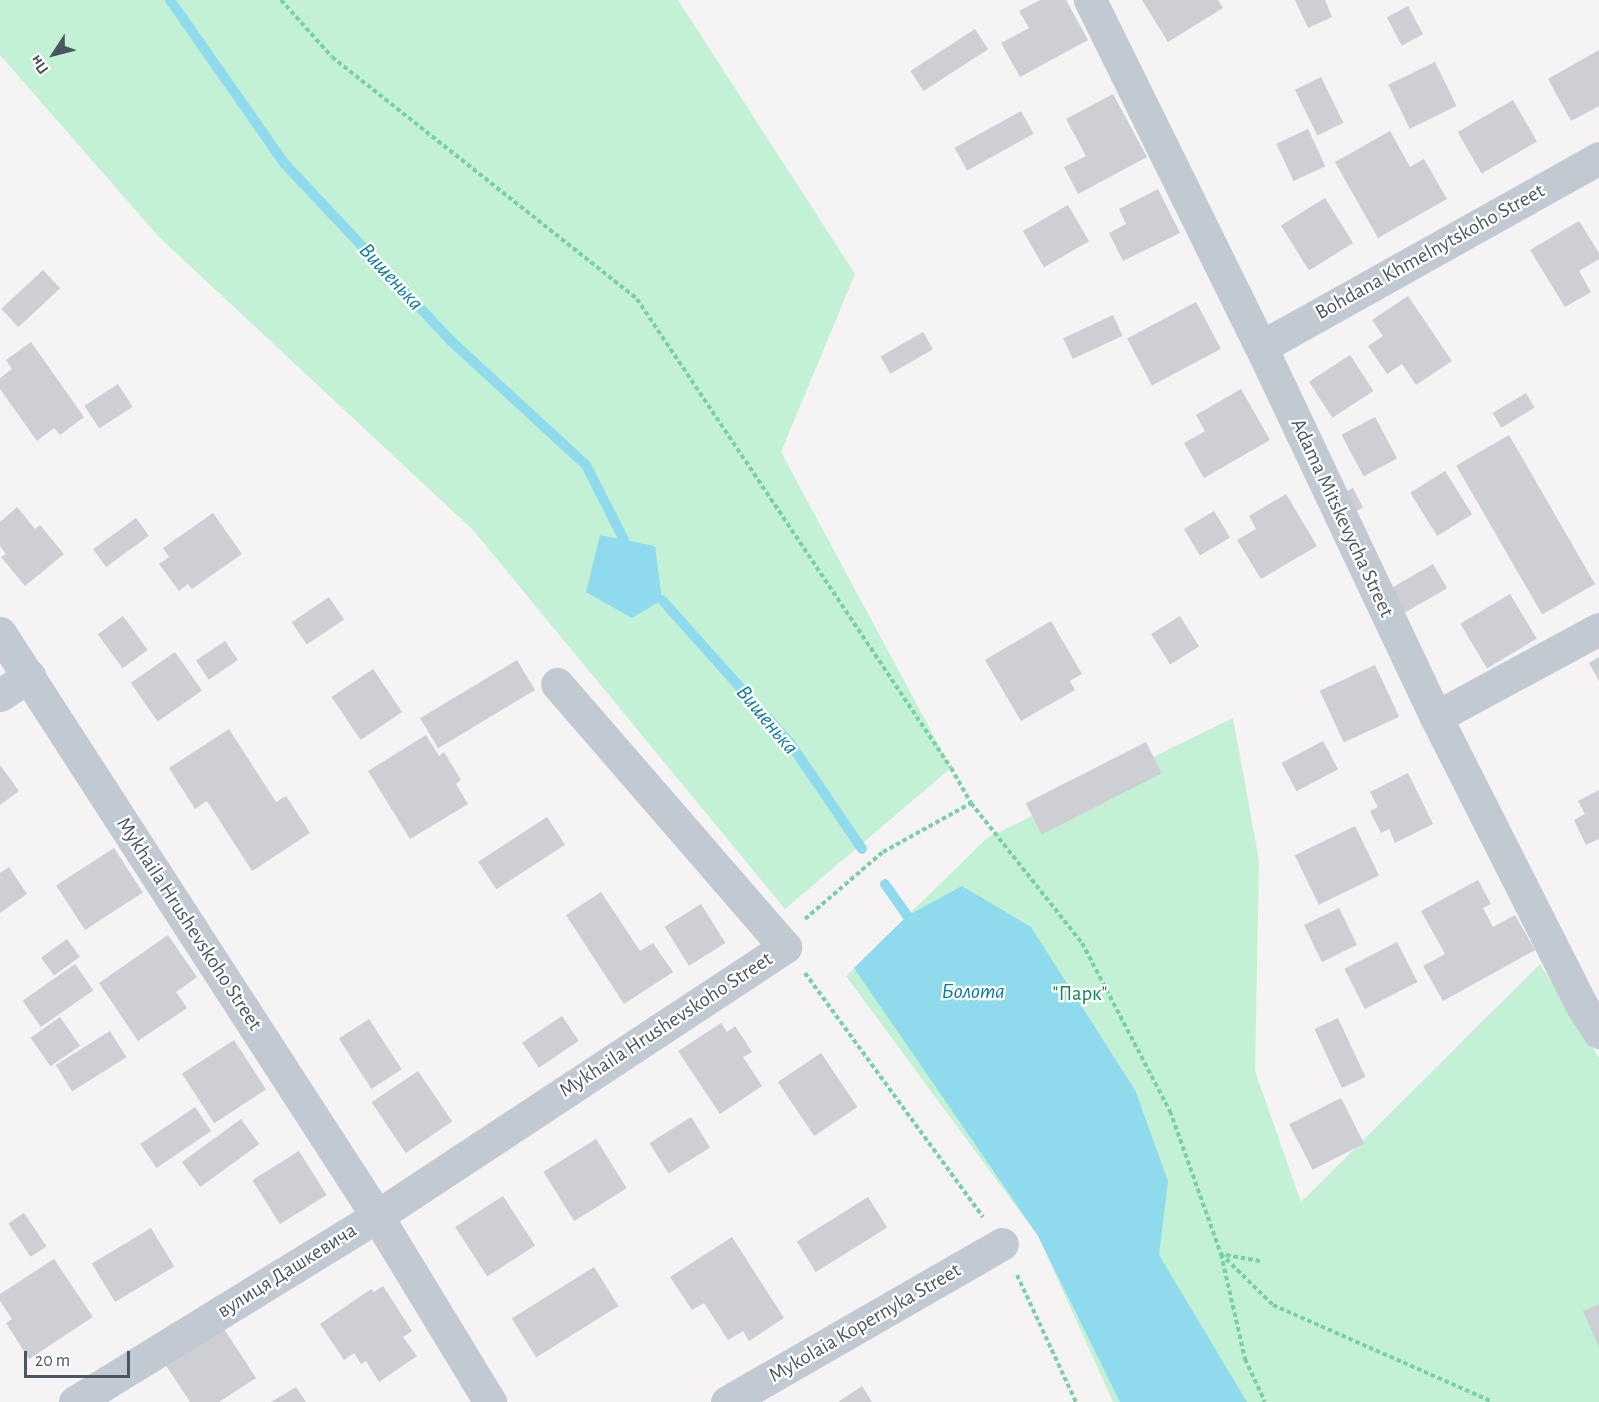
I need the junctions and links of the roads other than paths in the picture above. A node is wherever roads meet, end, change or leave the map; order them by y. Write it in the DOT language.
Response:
graph roads {
  1 [pos="1090,0"];
  2 [pos="1599,158"];
  3 [pos="1261,347"];
  4 [pos="1599,628"];
  5 [pos="0,633"];
  6 [pos="29,676"];
  7 [pos="558,684"];
  8 [pos="0,695"];
  9 [pos="1436,717"];
  10 [pos="1599,1032"];
  11 [pos="377,1216"];
  12 [pos="1002,1244"];
  13 [pos="75,1402"];
  14 [pos="490,1402"];
  15 [pos="727,1402"];
  1 -- 3 [label="street, Adama Mitskevycha Street"];
  2 -- 3 [label="street, Bohdana Khmelnytskoho Street"];
  3 -- 9 [label="street, Adama Mitskevycha Street"];
  4 -- 9 [label="street"];
  5 -- 6 [label="street, Mykhaila Hrushevskoho Street"];
  6 -- 8 [label="street"];
  6 -- 11 [label="street, Mykhaila Hrushevskoho Street"];
  7 -- 11 [label="street, Mykhaila Hrushevskoho Street"];
  9 -- 10 [label="street, Adama Mitskevycha Street"];
  11 -- 13 [label="street, вулиця Дашкевича"];
  11 -- 14 [label="street, Mykhaila Hrushevskoho Street"];
  12 -- 15 [label="street, Mykolaia Kopernyka Street"];
}
